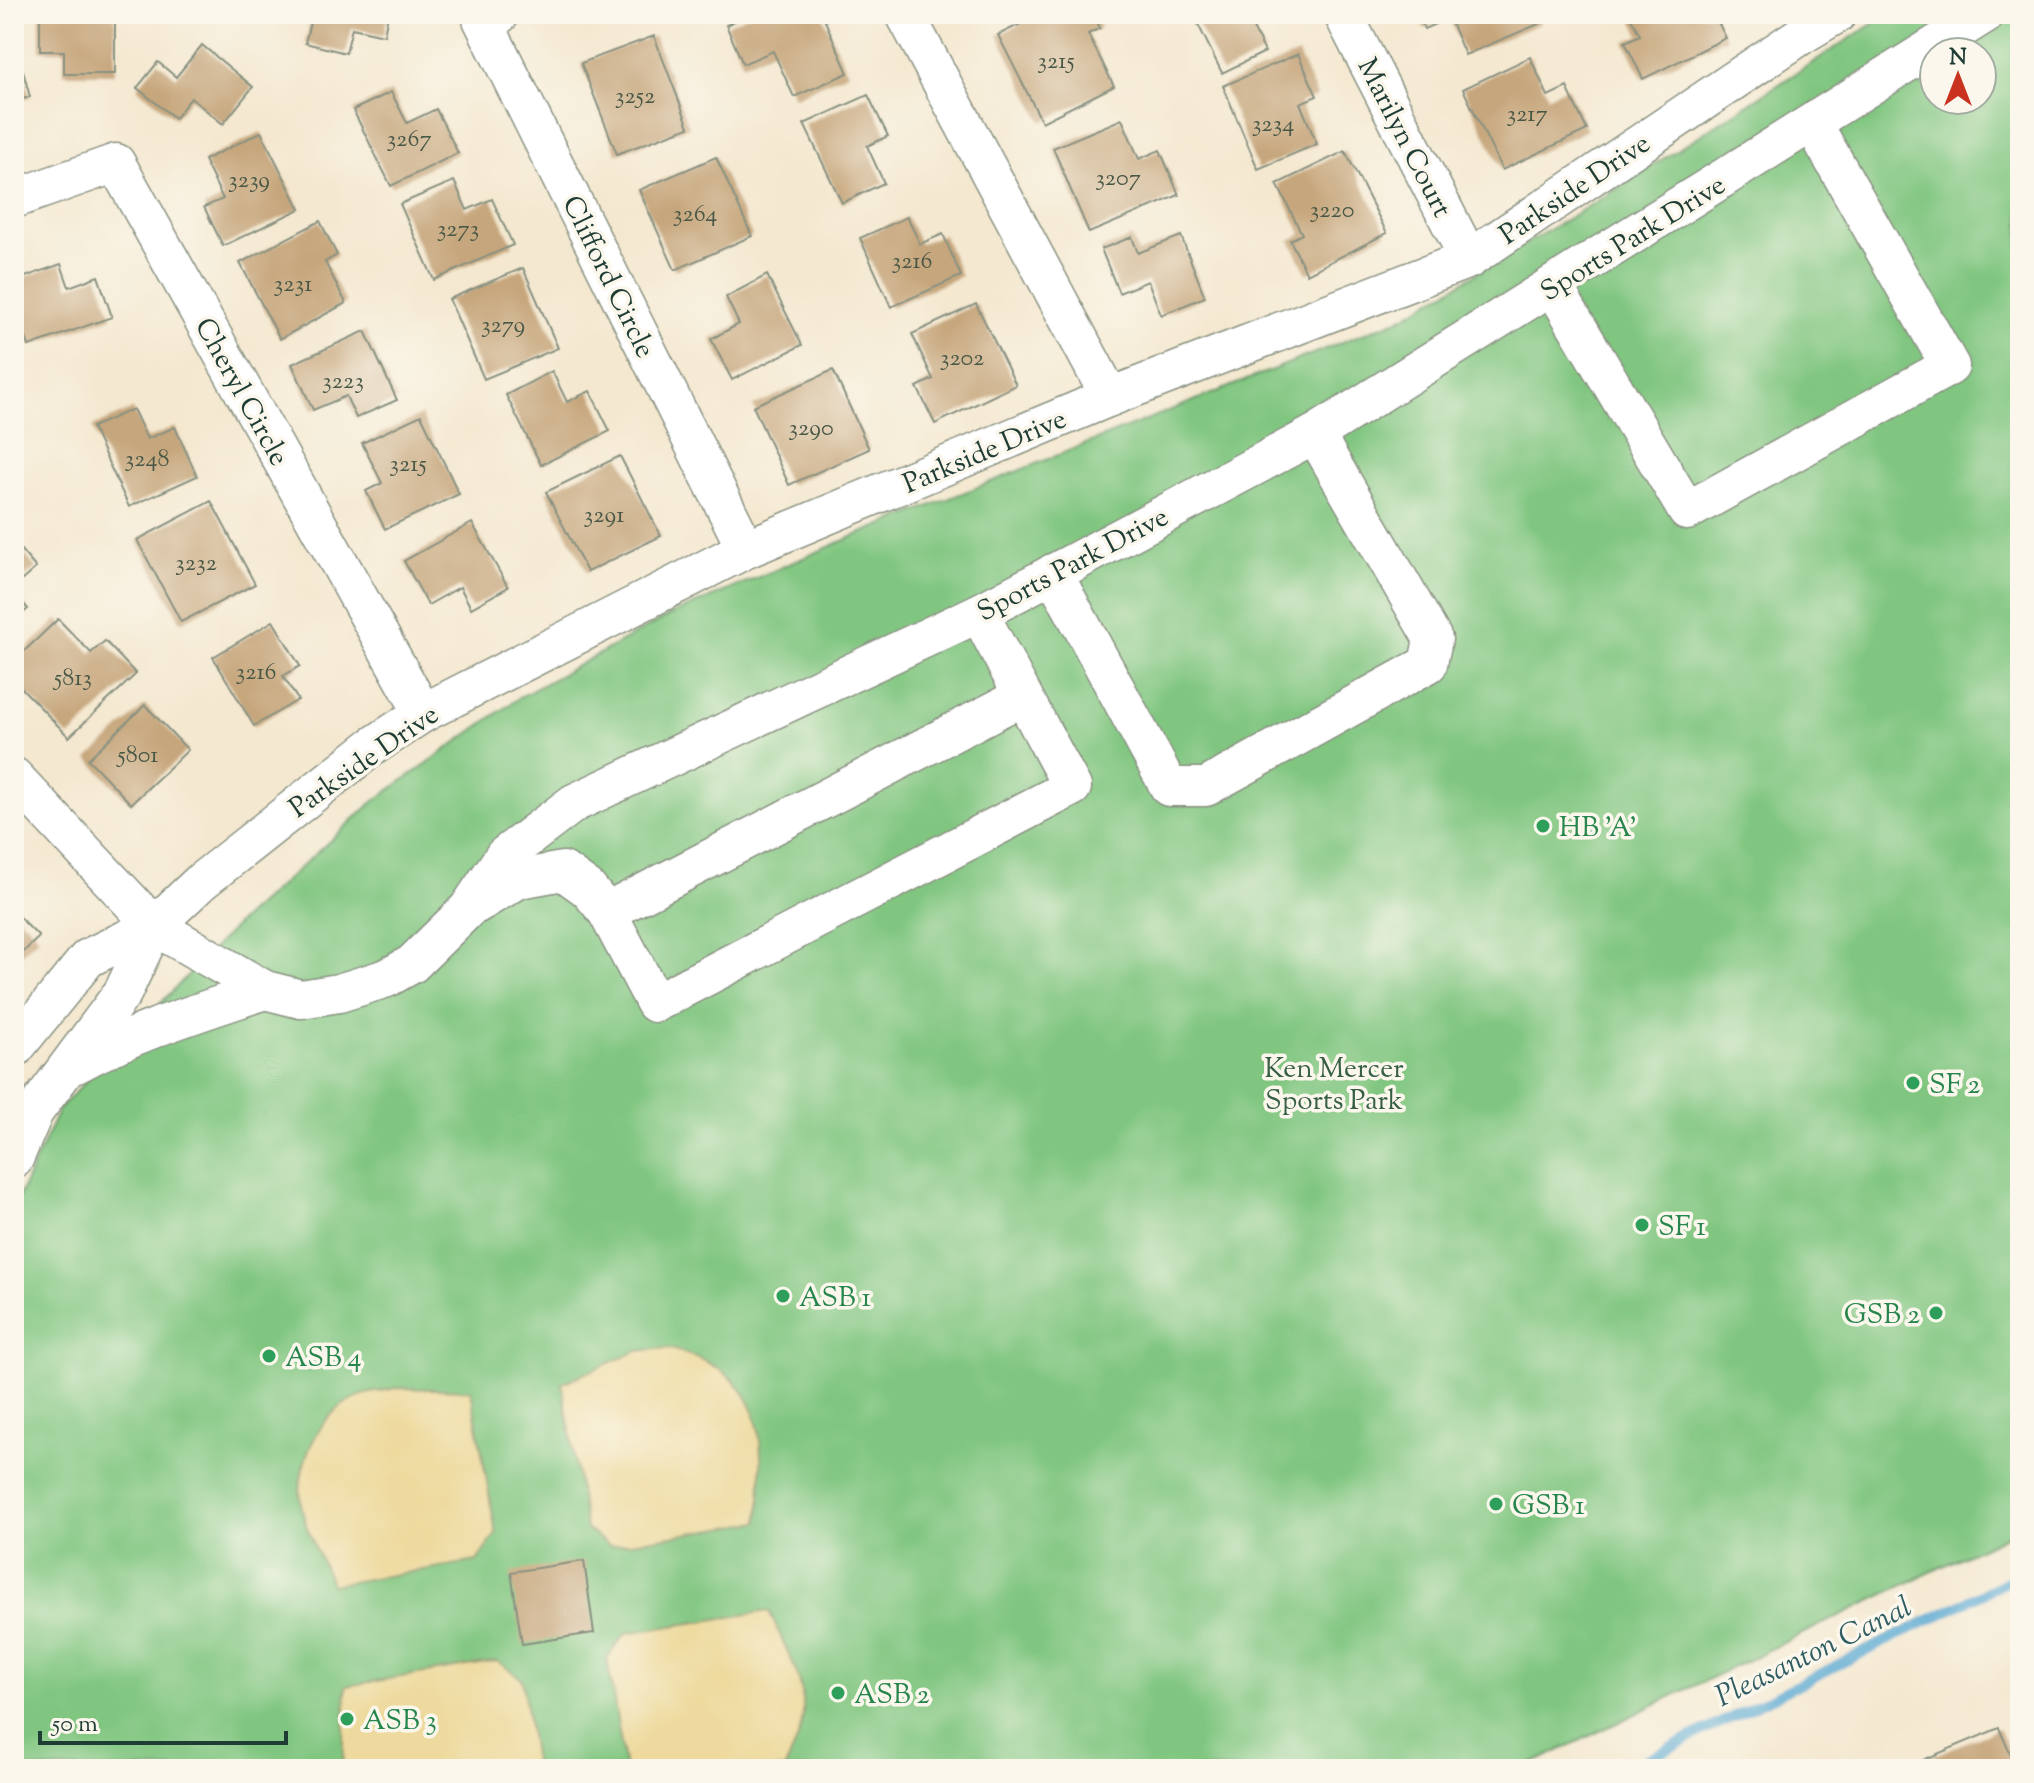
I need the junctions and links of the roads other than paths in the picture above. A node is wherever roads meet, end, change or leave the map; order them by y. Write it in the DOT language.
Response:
graph roads {
  1 [pos="500,14"];
  2 [pos="905,14"];
  3 [pos="1343,14"];
  4 [pos="1837,14"];
  5 [pos="1985,14"];
  6 [pos="1795,25"];
  7 [pos="1813,124"];
  8 [pos="14,199"];
  9 [pos="1469,259"];
  10 [pos="1553,286"];
  11 [pos="1110,397"];
  12 [pos="1315,434"];
  13 [pos="746,549"];
  14 [pos="1053,573"];
  15 [pos="979,613"];
  16 [pos="1023,696"];
  17 [pos="423,713"];
  18 [pos="14,777"];
  19 [pos="468,909"];
  20 [pos="607,912"];
  21 [pos="154,926"];
  22 [pos="265,990"];
  23 [pos="14,1049"];
  24 [pos="66,1069"];
  25 [pos="14,1159"];
  1 -- 13 [label="street, Clifford Circle"];
  2 -- 11 [label="street"];
  3 -- 9 [label="street, Marilyn Court"];
  4 -- 6 [label="street, Parkside Drive"];
  5 -- 7 [label="street, Sports Park Drive"];
  6 -- 9 [label="street, Parkside Drive"];
  7 -- 10 [label="street, Sports Park Drive"];
  7 -- 10 [label="street"];
  8 -- 17 [label="street, Cheryl Circle"];
  9 -- 11 [label="street, Parkside Drive"];
  10 -- 12 [label="street, Sports Park Drive"];
  11 -- 13 [label="street, Parkside Drive"];
  12 -- 14 [label="street, Sports Park Drive"];
  12 -- 14 [label="street"];
  13 -- 17 [label="street, Parkside Drive"];
  14 -- 15 [label="street, Sports Park Drive"];
  15 -- 16 [label="street"];
  15 -- 19 [label="street, Sports Park Drive"];
  16 -- 20 [label="street"];
  16 -- 20 [label="street"];
  17 -- 21 [label="street, Parkside Drive"];
  18 -- 21 [label="street, Sports Park Drive"];
  19 -- 20 [label="street"];
  19 -- 22 [label="street, Sports Park Drive"];
  21 -- 22 [label="street, Sports Park Drive"];
  21 -- 23 [label="street, Parkside Drive"];
  21 -- 24 [label="street, Parkside Drive"];
  22 -- 24 [label="street"];
  24 -- 25 [label="street, Parkside Drive"];
}
